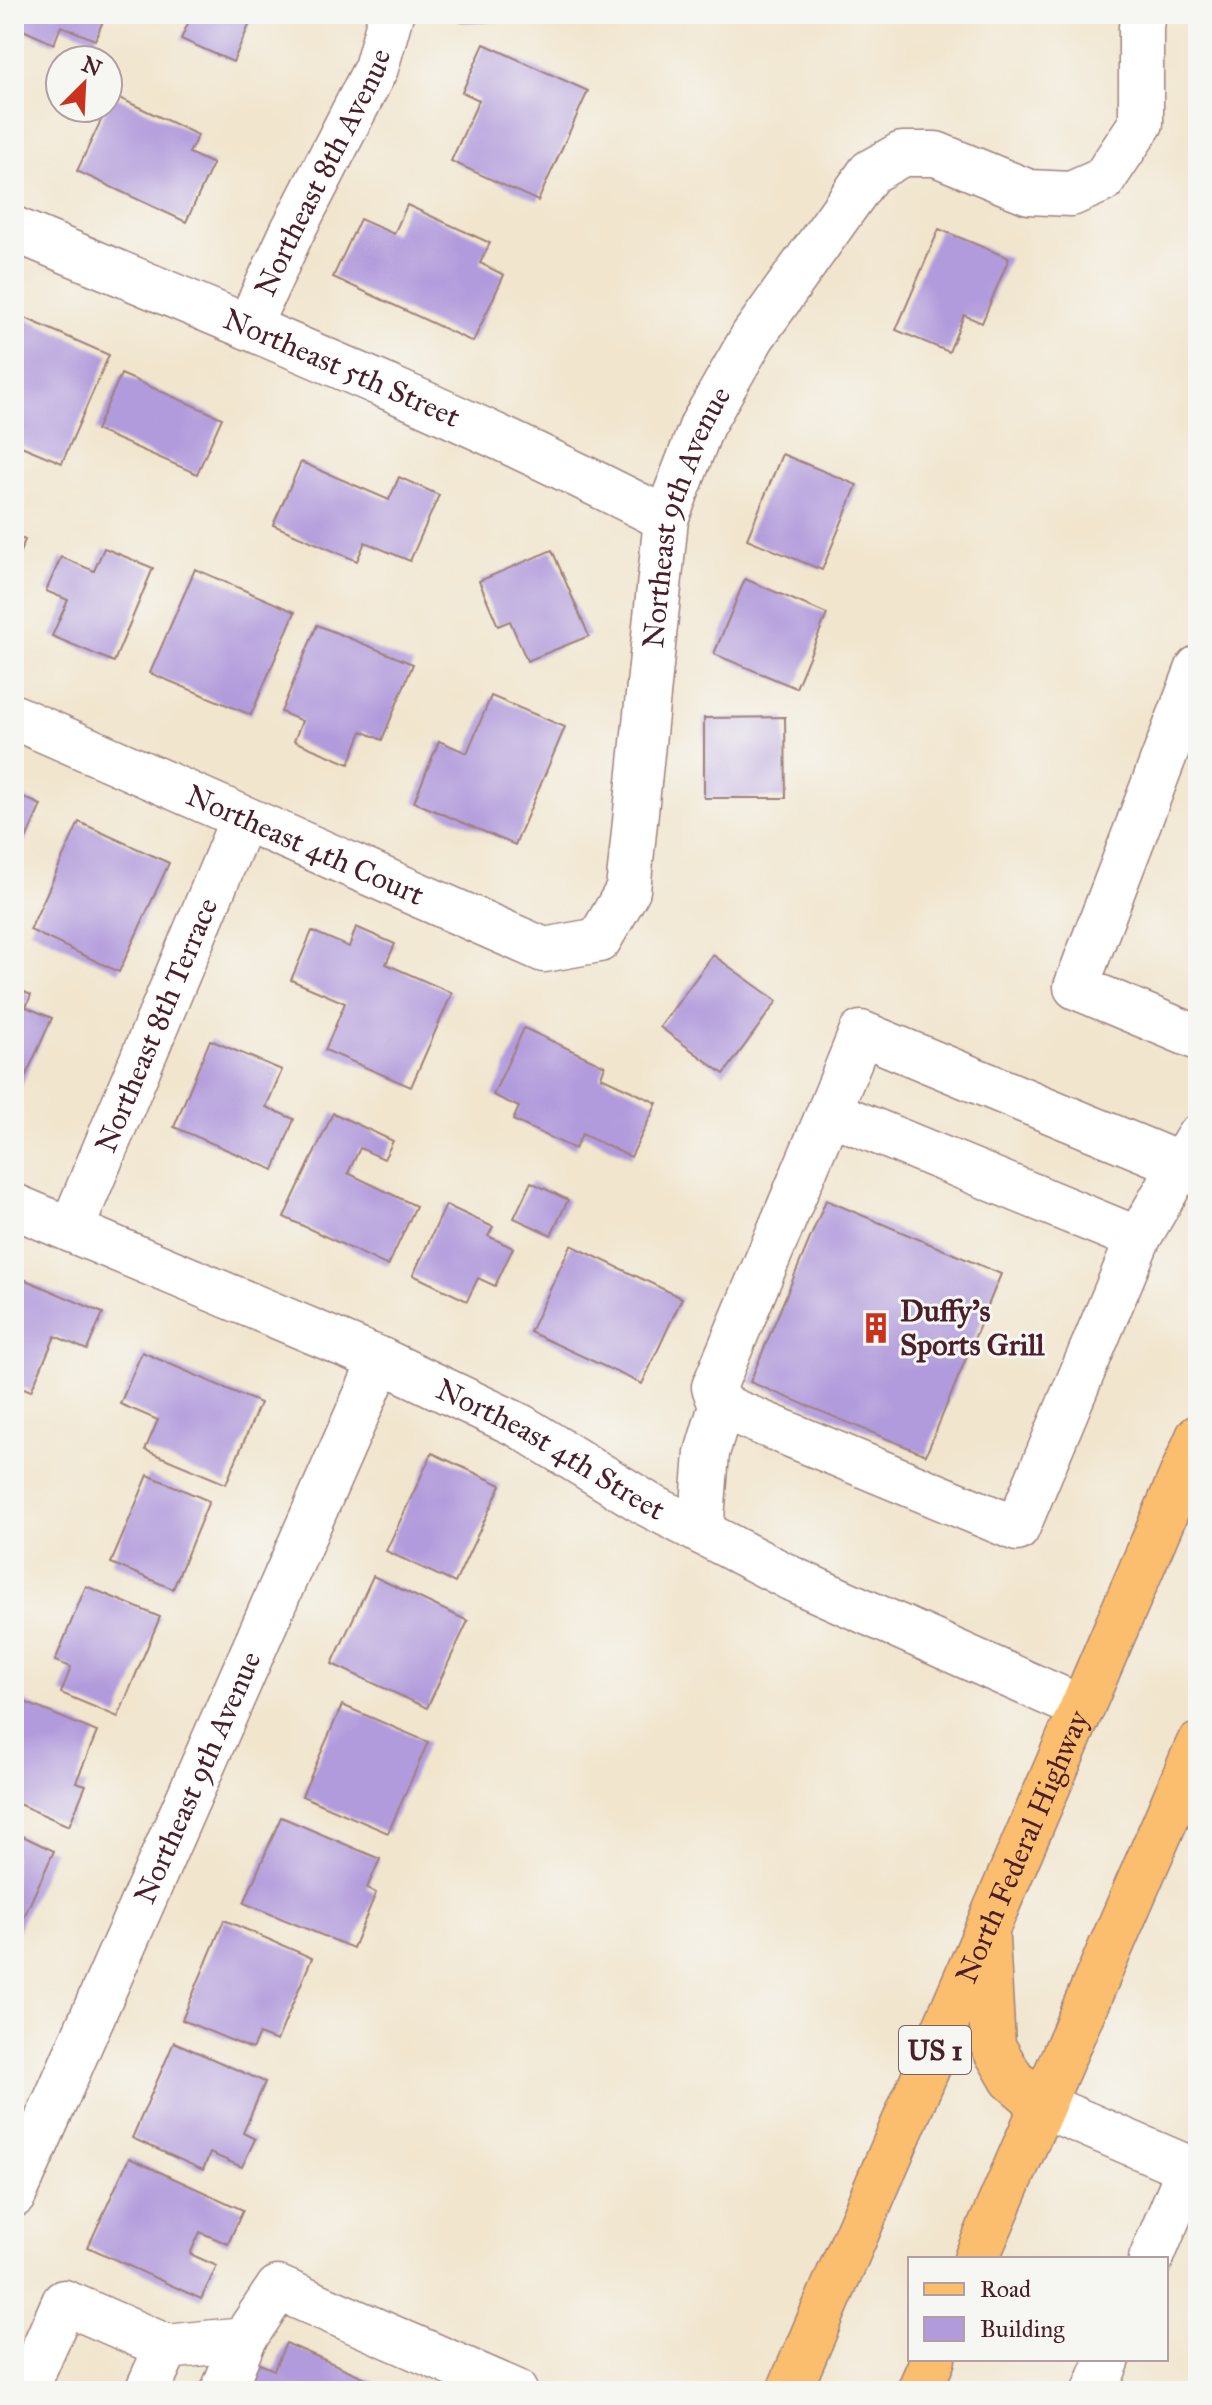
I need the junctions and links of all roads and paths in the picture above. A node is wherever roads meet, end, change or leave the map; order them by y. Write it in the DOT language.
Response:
graph roads {
  1 [pos="391,14"];
  2 [pos="1143,14"];
  3 [pos="14,229"];
  4 [pos="248,327"];
  5 [pos="666,519"];
  6 [pos="1198,668"];
  7 [pos="14,717"];
  8 [pos="242,820"];
  9 [pos="599,940"];
  10 [pos="1198,1038"];
  11 [pos="829,1112"];
  12 [pos="1192,1159"];
  13 [pos="14,1206"];
  14 [pos="71,1230"];
  15 [pos="1138,1239"];
  16 [pos="381,1360"];
  17 [pos="721,1406"];
  18 [pos="1198,1437"];
  19 [pos="701,1532"];
  20 [pos="1082,1708"];
  21 [pos="1198,1745"];
  22 [pos="987,1928"];
  23 [pos="1042,2105"];
  24 [pos="1195,2162"];
  25 [pos="14,2195"];
  26 [pos="977,2257"];
  27 [pos="1152,2257"];
  28 [pos="244,2339"];
  29 [pos="167,2347"];
  30 [pos="932,2361"];
  31 [pos="1107,2361"];
  32 [pos="25,2391"];
  33 [pos="147,2391"];
  34 [pos="223,2391"];
  35 [pos="515,2391"];
  36 [pos="789,2391"];
  37 [pos="919,2391"];
  38 [pos="1095,2391"];
  1 -- 4 [label="street, Northeast 8th Avenue"];
  2 -- 5 [label="street, Northeast 9th Avenue"];
  3 -- 4 [label="street, Northeast 5th Street"];
  4 -- 5 [label="street, Northeast 5th Street"];
  5 -- 9 [label="street, Northeast 9th Avenue"];
  6 -- 10 [label="street"];
  7 -- 8 [label="street, Northeast 4th Court"];
  8 -- 9 [label="street, Northeast 4th Court"];
  8 -- 14 [label="street, Northeast 8th Terrace"];
  11 -- 12 [label="street"];
  11 -- 15 [label="street"];
  11 -- 17 [label="street"];
  12 -- 15 [label="street"];
  13 -- 14 [label="street, Northeast 4th Street"];
  14 -- 16 [label="street, Northeast 4th Street"];
  15 -- 17 [label="street"];
  16 -- 19 [label="street, Northeast 4th Street"];
  16 -- 25 [label="street, Northeast 9th Avenue"];
  17 -- 19 [label="street"];
  18 -- 20 [label="main road, North Federal Highway / US 1"];
  19 -- 20 [label="street, Northeast 4th Street"];
  20 -- 22 [label="main road, North Federal Highway / US 1"];
  21 -- 23 [label="main road"];
  22 -- 23 [label="main road"];
  22 -- 36 [label="main road, North Federal Highway / US 1"];
  23 -- 24 [label="street"];
  23 -- 26 [label="main road"];
  24 -- 27 [label="street"];
  28 -- 29 [label="street"];
  28 -- 34 [label="street"];
  28 -- 35 [label="street"];
  29 -- 32 [label="street"];
  29 -- 33 [label="street"];
  30 -- 37 [label="main road"];
  31 -- 38 [label="street"];
}
